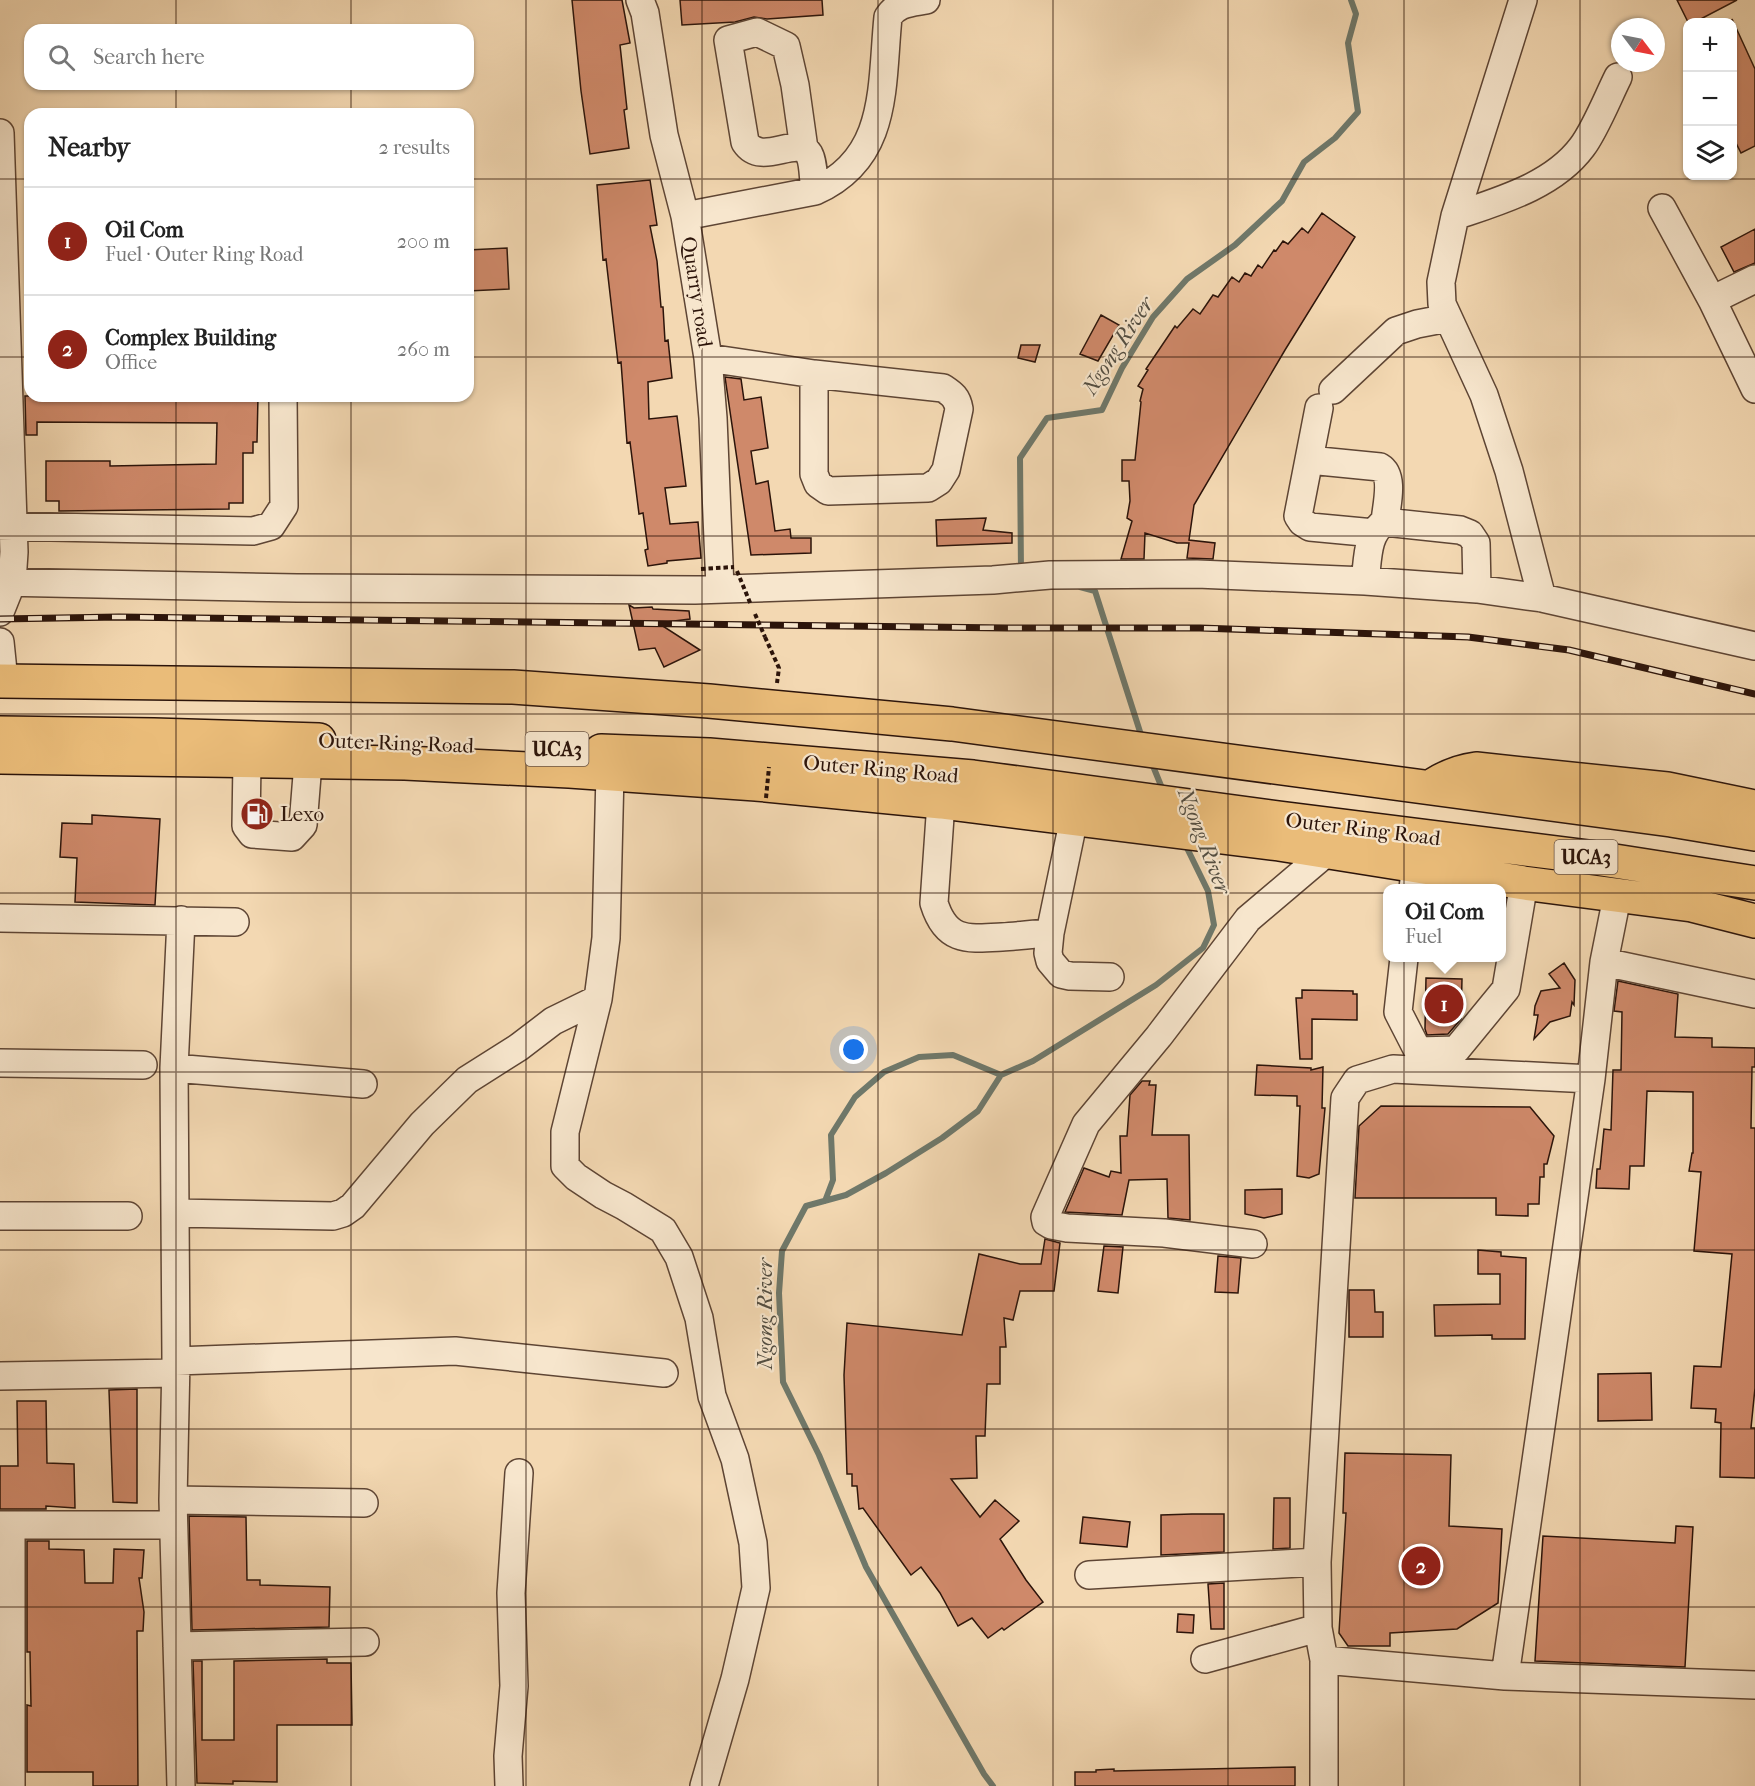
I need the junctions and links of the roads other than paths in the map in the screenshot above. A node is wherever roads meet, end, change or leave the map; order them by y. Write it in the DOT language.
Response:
graph roads {
  1 [pos="640,0"];
  2 [pos="926,0"];
  3 [pos="1523,0"];
  4 [pos="1618,77"];
  5 [pos="804,149"];
  6 [pos="1,150"];
  7 [pos="815,191"];
  8 [pos="1662,208"];
  9 [pos="685,216"];
  10 [pos="1455,216"];
  11 [pos="1755,279"];
  12 [pos="1712,300"];
  13 [pos="1448,318"];
  14 [pos="11,351"];
  15 [pos="708,358"];
  16 [pos="1749,360"];
  17 [pos="814,374"];
  18 [pos="1755,389"];
  19 [pos="283,402"];
  20 [pos="1309,460"];
  21 [pos="6,526"];
  22 [pos="1379,527"];
  23 [pos="730,575"];
  24 [pos="1365,581"];
  25 [pos="6,582"];
  26 [pos="1477,590"];
  27 [pos="1542,598"];
  28 [pos="0,612"];
  29 [pos="0,642"];
  30 [pos="1755,646"];
  31 [pos="2,681"];
  32 [pos="0,733"];
  33 [pos="451,745"];
  34 [pos="0,757"];
  35 [pos="247,761"];
  36 [pos="308,763"];
  37 [pos="405,763"];
  38 [pos="889,769"];
  39 [pos="610,773"];
  40 [pos="1431,786"];
  41 [pos="932,801"];
  42 [pos="1755,807"];
  43 [pos="1116,810"];
  44 [pos="1074,818"];
  45 [pos="1279,831"];
  46 [pos="1755,834"];
  47 [pos="1328,852"];
  48 [pos="1414,877"];
  49 [pos="1524,883"];
  50 [pos="1755,884"];
  51 [pos="1617,897"];
  52 [pos="0,918"];
  53 [pos="181,920"];
  54 [pos="1755,921"];
  55 [pos="235,922"];
  56 [pos="1050,933"];
  57 [pos="1403,962"];
  58 [pos="1604,962"];
  59 [pos="1110,977"];
  60 [pos="1755,994"];
  61 [pos="598,999"];
  62 [pos="0,1063"];
  63 [pos="144,1065"];
  64 [pos="174,1068"];
  65 [pos="1591,1079"];
  66 [pos="363,1084"];
  67 [pos="175,1213"];
  68 [pos="0,1216"];
  69 [pos="128,1216"];
  70 [pos="1253,1244"];
  71 [pos="176,1367"];
  72 [pos="664,1373"];
  73 [pos="0,1376"];
  74 [pos="519,1473"];
  75 [pos="364,1503"];
  76 [pos="173,1513"];
  77 [pos="5,1525"];
  78 [pos="1317,1562"];
  79 [pos="1089,1575"];
  80 [pos="1318,1628"];
  81 [pos="365,1642"];
  82 [pos="177,1646"];
  83 [pos="1205,1659"];
  84 [pos="1324,1660"];
  85 [pos="1505,1676"];
  86 [pos="1755,1685"];
  87 [pos="11,1786"];
  88 [pos="181,1786"];
  89 [pos="509,1786"];
  90 [pos="704,1786"];
  91 [pos="1324,1786"];
  1 -- 9 [label="street, Quarry road"];
  2 -- 7 [label="street"];
  3 -- 10 [label="street"];
  4 -- 10 [label="street"];
  5 -- 7 [label="street"];
  6 -- 14 [label="street"];
  7 -- 9 [label="street"];
  8 -- 12 [label="street"];
  9 -- 15 [label="street, Quarry road"];
  10 -- 13 [label="street"];
  11 -- 12 [label="street"];
  12 -- 16 [label="street"];
  13 -- 20 [label="street"];
  13 -- 27 [label="street"];
  14 -- 21 [label="street"];
  15 -- 17 [label="street"];
  15 -- 23 [label="street, Quarry road"];
  16 -- 18 [label="street"];
  17 -- 17 [label="street"];
  19 -- 21 [label="street"];
  20 -- 22 [label="street"];
  20 -- 22 [label="street"];
  21 -- 25 [label="street"];
  22 -- 24 [label="street"];
  22 -- 26 [label="street"];
  23 -- 24 [label="street"];
  23 -- 25 [label="street"];
  24 -- 26 [label="street"];
  25 -- 28 [label="street"];
  26 -- 27 [label="street"];
  27 -- 30 [label="street"];
  29 -- 31 [label="street"];
  31 -- 40 [label="main road, UCA3"];
  32 -- 33 [label="main road, Outer Ring Road / UCA3"];
  33 -- 37 [label="main road"];
  33 -- 38 [label="main road, Outer Ring Road / UCA3"];
  34 -- 35 [label="main road, UCA3"];
  35 -- 36 [label="main road, UCA3"];
  35 -- 36 [label="street"];
  36 -- 37 [label="main road, UCA3"];
  37 -- 39 [label="main road, UCA3"];
  38 -- 41 [label="main road"];
  38 -- 43 [label="main road, Outer Ring Road / UCA3"];
  39 -- 41 [label="main road, UCA3"];
  39 -- 61 [label="street"];
  40 -- 42 [label="main road"];
  40 -- 46 [label="main road, UCA3"];
  41 -- 44 [label="main road, UCA3"];
  41 -- 56 [label="street"];
  43 -- 44 [label="main road, UCA3"];
  43 -- 45 [label="main road, UCA3"];
  44 -- 56 [label="street"];
  45 -- 47 [label="main road, UCA3"];
  45 -- 50 [label="main road, Outer Ring Road / UCA3"];
  47 -- 48 [label="main road, UCA3"];
  47 -- 70 [label="street"];
  48 -- 49 [label="main road, UCA3"];
  49 -- 51 [label="main road, UCA3"];
  49 -- 57 [label="street"];
  51 -- 54 [label="main road, UCA3"];
  51 -- 58 [label="street"];
  52 -- 53 [label="street"];
  53 -- 55 [label="street"];
  53 -- 64 [label="street"];
  56 -- 59 [label="street"];
  58 -- 60 [label="street"];
  58 -- 65 [label="street"];
  61 -- 67 [label="street"];
  61 -- 90 [label="street"];
  62 -- 63 [label="street"];
  64 -- 66 [label="street"];
  64 -- 67 [label="street"];
  65 -- 78 [label="street"];
  65 -- 85 [label="street"];
  67 -- 71 [label="street"];
  68 -- 69 [label="street"];
  71 -- 72 [label="street"];
  71 -- 73 [label="street"];
  71 -- 76 [label="street"];
  74 -- 89 [label="street"];
  75 -- 76 [label="street"];
  76 -- 77 [label="street"];
  76 -- 82 [label="street"];
  77 -- 87 [label="street"];
  78 -- 79 [label="street"];
  78 -- 80 [label="street"];
  80 -- 83 [label="street"];
  80 -- 84 [label="street"];
  81 -- 82 [label="street"];
  82 -- 88 [label="street"];
  84 -- 85 [label="street"];
  84 -- 91 [label="street"];
  85 -- 86 [label="street"];
}
